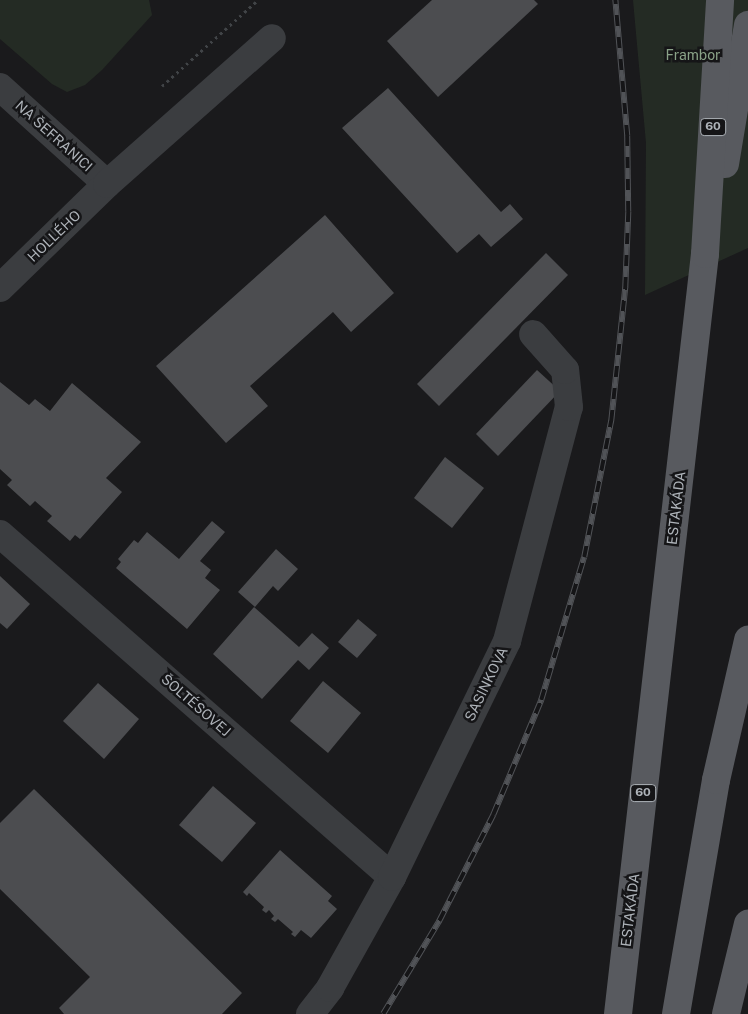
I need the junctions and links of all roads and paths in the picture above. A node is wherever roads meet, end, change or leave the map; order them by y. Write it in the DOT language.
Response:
graph roads {
  1 [pos="258,0"];
  2 [pos="720,0"];
  3 [pos="748,25"];
  4 [pos="272,38"];
  5 [pos="162,86"];
  6 [pos="0,88"];
  7 [pos="107,184"];
  8 [pos="705,254"];
  9 [pos="0,288"];
  10 [pos="533,334"];
  11 [pos="0,534"];
  12 [pos="748,640"];
  13 [pos="392,877"];
  14 [pos="748,924"];
  15 [pos="310,1014"];
  16 [pos="618,1014"];
  17 [pos="676,1014"];
  18 [pos="726,1014"];
  1 -- 5 [label="path"];
  2 -- 8 [label="main road, ESTAKÁDA / 60"];
  3 -- 8 [label="main road"];
  4 -- 7 [label="street, HOLLÉHO"];
  6 -- 7 [label="street, NA ŠEFRANICI"];
  7 -- 9 [label="street, HOLLÉHO"];
  8 -- 16 [label="main road, ESTAKÁDA / 60"];
  10 -- 13 [label="street, SASINKOVA"];
  11 -- 13 [label="street, ŠOLTÉSOVEJ"];
  12 -- 17 [label="main road, bridge"];
  13 -- 15 [label="street, SASINKOVA"];
  14 -- 18 [label="main road"];
}
